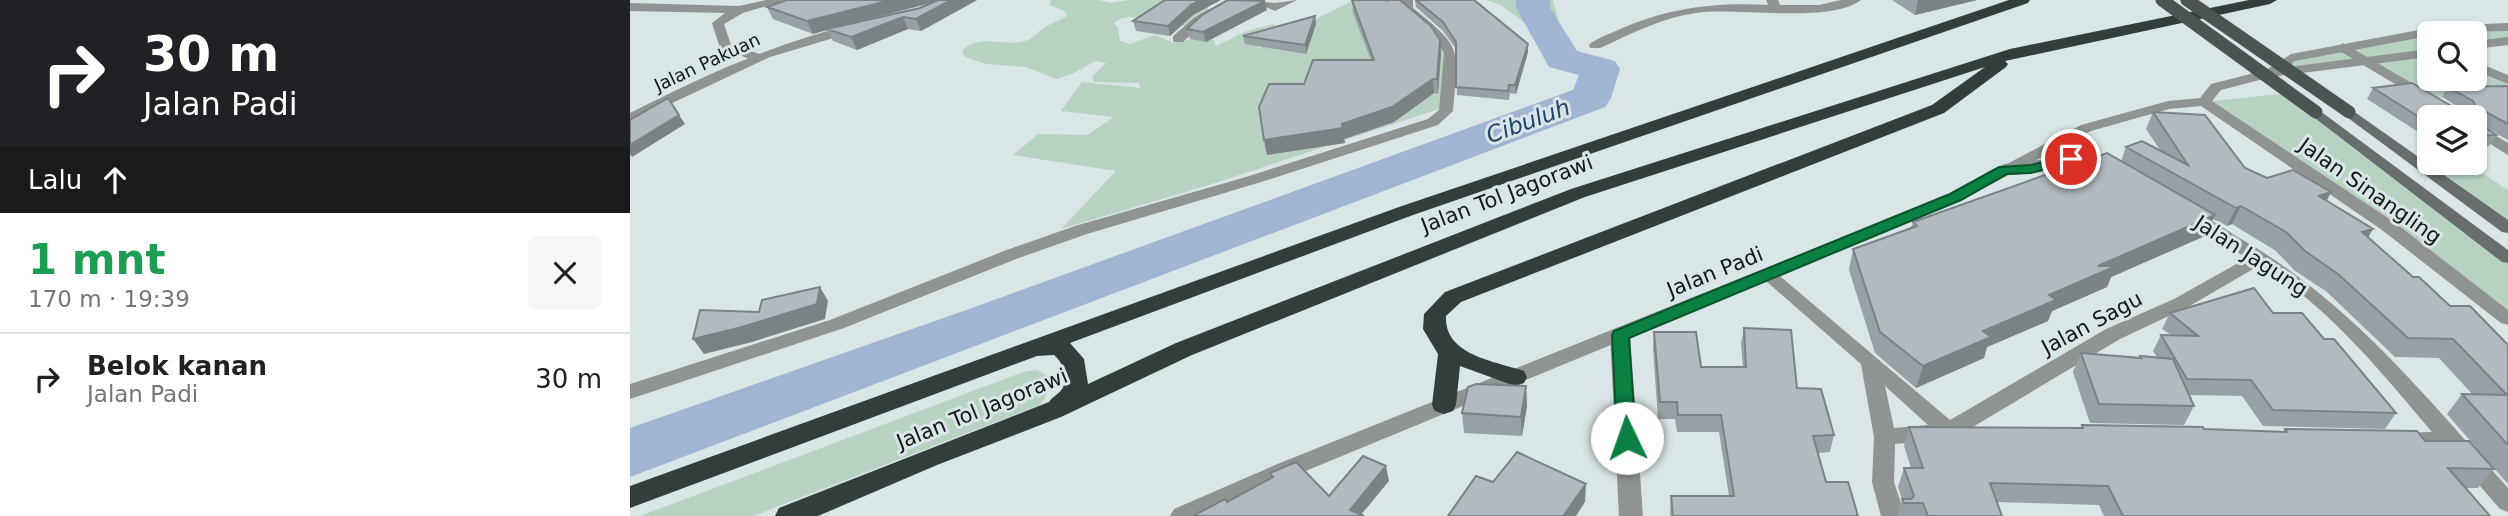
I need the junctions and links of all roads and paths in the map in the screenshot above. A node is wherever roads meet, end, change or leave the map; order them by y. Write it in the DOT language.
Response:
graph roads {
  1 [pos="781,0"];
  2 [pos="1235,0"];
  3 [pos="1255,0"];
  4 [pos="1291,0"];
  5 [pos="1407,0"];
  6 [pos="1855,0"];
  7 [pos="2023,0"];
  8 [pos="2162,0"];
  9 [pos="2188,0"];
  10 [pos="2270,0"];
  11 [pos="1774,4"];
  12 [pos="630,7"];
  13 [pos="739,10"];
  14 [pos="862,27"];
  15 [pos="2508,27"];
  16 [pos="1178,40"];
  17 [pos="2508,41"];
  18 [pos="2487,43"];
  19 [pos="1595,45"];
  20 [pos="2343,47"];
  21 [pos="2016,52"];
  22 [pos="2417,55"];
  23 [pos="755,57"];
  24 [pos="2369,61"];
  25 [pos="2487,71"];
  26 [pos="2266,75"];
  27 [pos="2508,80"];
  28 [pos="2204,102"];
  29 [pos="2440,105"];
  30 [pos="630,119"];
  31 [pos="2487,136"];
  32 [pos="2508,150"];
  33 [pos="2004,170"];
  34 [pos="2123,176"];
  35 [pos="2180,210"];
  36 [pos="2508,228"];
  37 [pos="2260,258"];
  38 [pos="2508,258"];
  39 [pos="1768,275"];
  40 [pos="2508,319"];
  41 [pos="1620,335"];
  42 [pos="1026,350"];
  43 [pos="1450,354"];
  44 [pos="1870,361"];
  45 [pos="1515,377"];
  46 [pos="630,392"];
  47 [pos="1444,405"];
  48 [pos="1052,411"];
  49 [pos="1948,431"];
  50 [pos="1989,432"];
  51 [pos="1885,438"];
  52 [pos="2384,439"];
  53 [pos="2452,440"];
  54 [pos="630,496"];
  55 [pos="2508,503"];
  56 [pos="789,516"];
  57 [pos="1182,516"];
  58 [pos="1631,516"];
  59 [pos="1893,516"];
  1 -- 13 [label="street"];
  2 -- 16 [label="street"];
  3 -- 4 [label="street"];
  5 -- 46 [label="street"];
  6 -- 11 [label="street"];
  7 -- 42 [label="highway, Jalan Tol Jagorawi"];
  8 -- 38 [label="main road, bridge"];
  9 -- 36 [label="main road, bridge"];
  10 -- 21 [label="highway, Jalan Tol Jagorawi"];
  11 -- 19 [label="street"];
  12 -- 13 [label="street"];
  13 -- 23 [label="street"];
  14 -- 23 [label="street, Jalan Pakuan"];
  15 -- 20 [label="street"];
  17 -- 18 [label="street"];
  20 -- 24 [label="street"];
  20 -- 26 [label="street"];
  21 -- 43 [label="highway"];
  21 -- 48 [label="highway, Jalan Tol Jagorawi"];
  22 -- 24 [label="street"];
  23 -- 30 [label="street, Jalan Pakuan"];
  24 -- 26 [label="street"];
  24 -- 29 [label="street"];
  25 -- 27 [label="street"];
  26 -- 28 [label="street, Jalan Padi"];
  28 -- 33 [label="street, Jalan Padi"];
  28 -- 40 [label="street, Jalan Sinangling"];
  31 -- 32 [label="street"];
  33 -- 34 [label="street"];
  33 -- 39 [label="street, Jalan Padi"];
  35 -- 37 [label="street, Jalan Jagung"];
  37 -- 49 [label="street, Jalan Sagu"];
  37 -- 53 [label="street, Jalan Jagung"];
  39 -- 41 [label="street, Jalan Padi"];
  39 -- 44 [label="street"];
  41 -- 45 [label="street, Jalan Padi"];
  41 -- 58 [label="street"];
  42 -- 48 [label="highway"];
  42 -- 54 [label="highway, Jalan Tol Jagorawi"];
  43 -- 45 [label="highway"];
  43 -- 47 [label="highway"];
  44 -- 49 [label="street"];
  44 -- 51 [label="street"];
  45 -- 47 [label="street, Jalan Padi"];
  47 -- 57 [label="street, Jalan Padi"];
  48 -- 56 [label="highway, Jalan Tol Jagorawi"];
  49 -- 50 [label="street"];
  49 -- 51 [label="street"];
  51 -- 59 [label="street"];
  52 -- 53 [label="street"];
  53 -- 55 [label="street, Jalan Jagung"];
}
